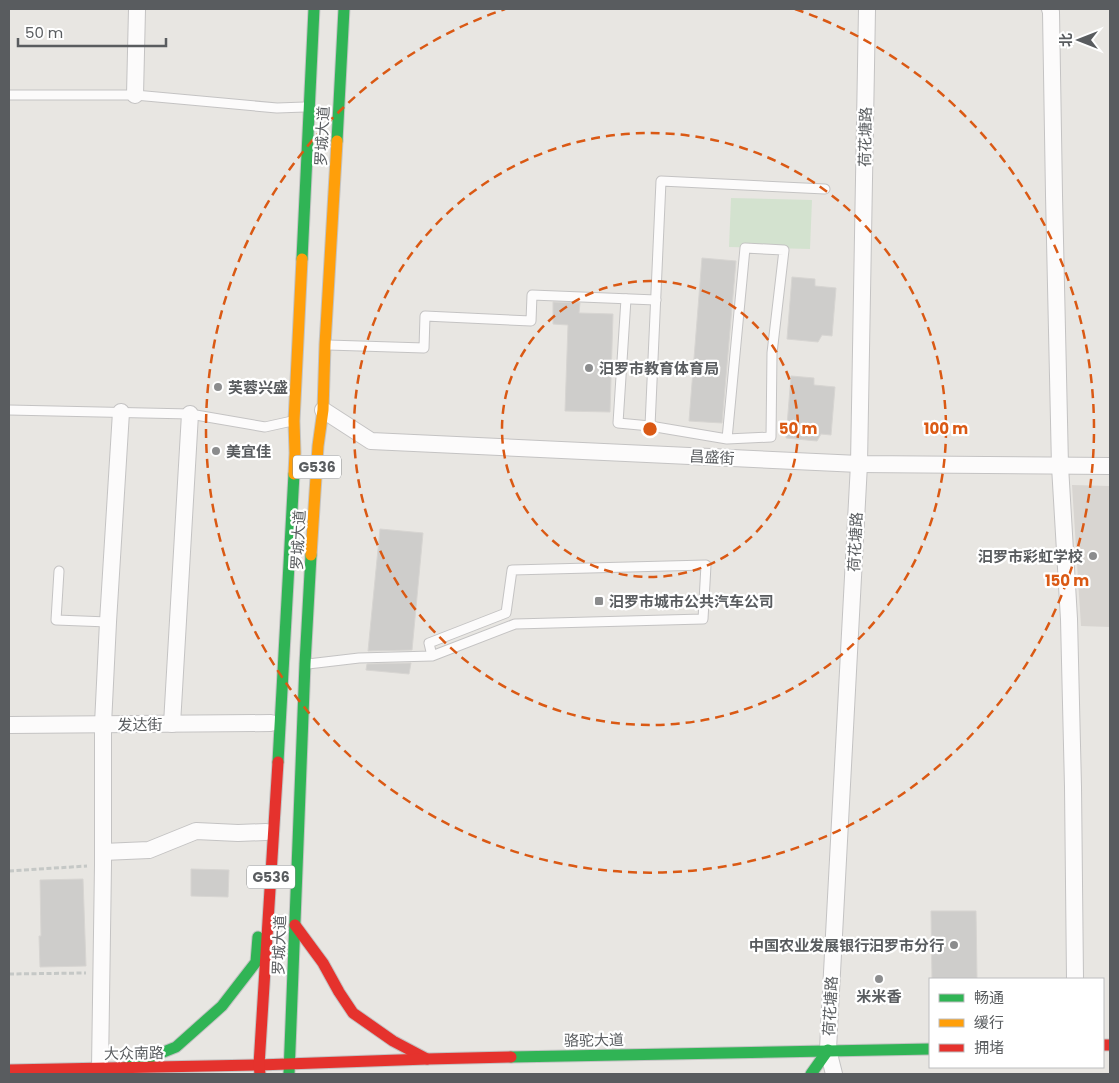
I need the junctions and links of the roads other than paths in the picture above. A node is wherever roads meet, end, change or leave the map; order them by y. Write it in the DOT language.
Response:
graph roads {
  1 [pos="137,9"];
  2 [pos="314,9"];
  3 [pos="344,9"];
  4 [pos="867,9"];
  5 [pos="1050,9"];
  6 [pos="9,95"];
  7 [pos="135,95"];
  8 [pos="308,107"];
  9 [pos="825,189"];
  10 [pos="626,299"];
  11 [pos="656,300"];
  12 [pos="325,345"];
  13 [pos="9,410"];
  14 [pos="323,410"];
  15 [pos="120,412"];
  16 [pos="190,414"];
  17 [pos="294,421"];
  18 [pos="650,426"];
  19 [pos="727,439"];
  20 [pos="859,464"];
  21 [pos="1060,466"];
  22 [pos="1110,466"];
  23 [pos="59,572"];
  24 [pos="108,622"];
  25 [pos="432,656"];
  26 [pos="305,664"];
  27 [pos="283,689"];
  28 [pos="271,722"];
  29 [pos="104,724"];
  30 [pos="172,724"];
  31 [pos="9,725"];
  32 [pos="266,832"];
  33 [pos="103,859"];
  34 [pos="295,925"];
  35 [pos="1075,978"];
  36 [pos="929,1049"];
  37 [pos="828,1050"];
  38 [pos="428,1059"];
  39 [pos="100,1068"];
  40 [pos="124,1068"];
  41 [pos="289,1069"];
  42 [pos="9,1070"];
  43 [pos="260,1070"];
  44 [pos="812,1074"];
  45 [pos="834,1074"];
  1 -- 7 [label="street"];
  2 -- 8 [label="main road, 罗城大道 / G536"];
  3 -- 12 [label="main road, 罗城大道 / G536"];
  4 -- 20 [label="street, 荷花塘路"];
  5 -- 21 [label="street"];
  6 -- 7 [label="lane"];
  7 -- 8 [label="lane"];
  8 -- 17 [label="main road, 罗城大道 / G536"];
  9 -- 11 [label="lane"];
  10 -- 11 [label="lane"];
  10 -- 12 [label="lane"];
  10 -- 18 [label="lane"];
  11 -- 18 [label="lane"];
  12 -- 14 [label="main road, 罗城大道 / G536"];
  13 -- 15 [label="lane"];
  14 -- 20 [label="street, 昌盛街"];
  14 -- 26 [label="main road, 罗城大道 / G536"];
  15 -- 16 [label="lane"];
  15 -- 24 [label="street"];
  16 -- 17 [label="lane"];
  16 -- 30 [label="street"];
  17 -- 27 [label="main road, 罗城大道 / G536"];
  18 -- 19 [label="lane"];
  19 -- 19 [label="lane"];
  20 -- 21 [label="street, 昌盛街"];
  20 -- 37 [label="street, 荷花塘路"];
  21 -- 22 [label="street, 昌盛街"];
  21 -- 35 [label="street"];
  23 -- 24 [label="lane"];
  24 -- 29 [label="street"];
  25 -- 25 [label="lane"];
  25 -- 26 [label="lane"];
  26 -- 34 [label="main road, 罗城大道 / G536"];
  27 -- 28 [label="main road"];
  27 -- 43 [label="main road, 罗城大道 / G536"];
  28 -- 30 [label="street, 发达街"];
  28 -- 32 [label="main road"];
  29 -- 30 [label="street, 发达街"];
  29 -- 31 [label="street, 发达街"];
  29 -- 33 [label="street"];
  32 -- 33 [label="street"];
  32 -- 40 [label="main road"];
  33 -- 39 [label="street"];
  34 -- 38 [label="main road"];
  34 -- 41 [label="main road, 罗城大道 / G536"];
  36 -- 37 [label="main road, 骆驼大道"];
  37 -- 38 [label="main road, 骆驼大道"];
  37 -- 44 [label="main road"];
  37 -- 45 [label="street, 荷花塘路"];
  38 -- 41 [label="main road, 骆驼大道"];
  39 -- 40 [label="main road, 大众南路"];
  39 -- 42 [label="main road, 大众南路"];
  40 -- 43 [label="main road, 大众南路"];
  41 -- 43 [label="main road, 骆驼大道"];
}
